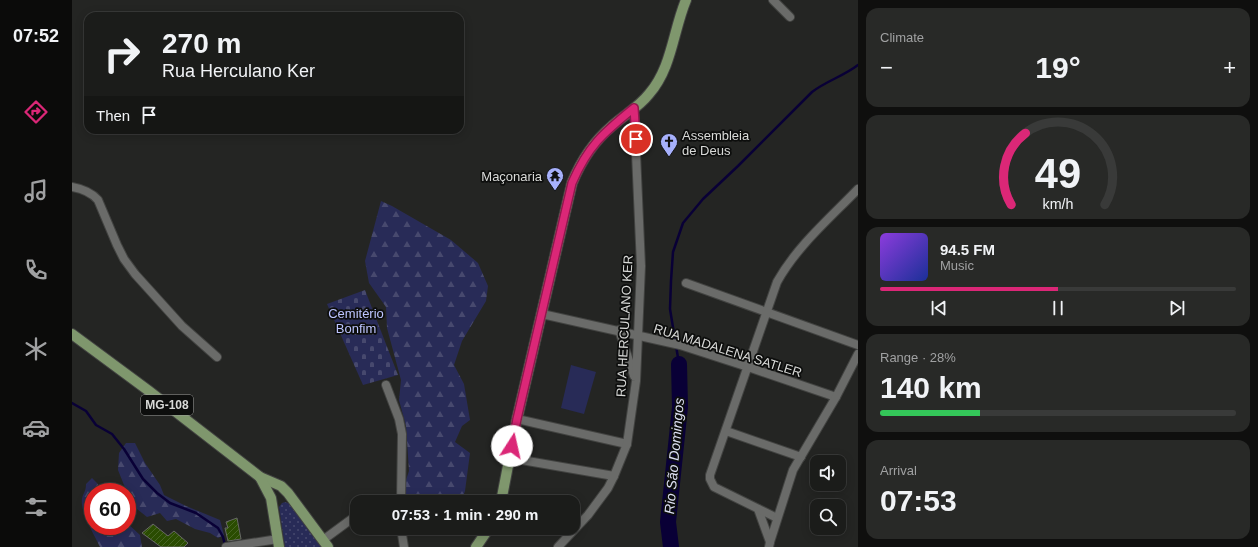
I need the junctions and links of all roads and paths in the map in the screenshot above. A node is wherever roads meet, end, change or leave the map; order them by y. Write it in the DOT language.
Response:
graph roads {
  1 [pos="686,0"];
  2 [pos="773,0"];
  3 [pos="790,17"];
  4 [pos="634,108"];
  5 [pos="72,187"];
  6 [pos="858,189"];
  7 [pos="686,283"];
  8 [pos="766,311"];
  9 [pos="542,314"];
  10 [pos="618,330"];
  11 [pos="72,334"];
  12 [pos="638,336"];
  13 [pos="858,345"];
  14 [pos="858,354"];
  15 [pos="217,357"];
  16 [pos="748,367"];
  17 [pos="636,381"];
  18 [pos="386,385"];
  19 [pos="836,397"];
  20 [pos="517,419"];
  21 [pos="726,431"];
  22 [pos="626,444"];
  23 [pos="801,457"];
  24 [pos="510,458"];
  25 [pos="614,476"];
  26 [pos="260,477"];
  27 [pos="281,486"];
  28 [pos="401,495"];
  29 [pos="502,495"];
  30 [pos="271,498"];
  31 [pos="758,510"];
  32 [pos="777,518"];
  33 [pos="350,522"];
  34 [pos="402,535"];
  35 [pos="484,535"];
  36 [pos="279,543"];
  37 [pos="326,544"];
  38 [pos="770,545"];
  39 [pos="226,547"];
  40 [pos="404,547"];
  41 [pos="476,547"];
  42 [pos="558,547"];
  1 -- 4 [label="main road"];
  2 -- 3 [label="street"];
  4 -- 9 [label="main road"];
  4 -- 12 [label="street, RUA HERCULANO KER"];
  5 -- 15 [label="street"];
  6 -- 8 [label="street"];
  7 -- 8 [label="street"];
  8 -- 13 [label="street"];
  8 -- 16 [label="street"];
  9 -- 10 [label="street, RUA MADALENA SATLER"];
  9 -- 20 [label="main road"];
  10 -- 12 [label="street, RUA MADALENA SATLER"];
  10 -- 17 [label="street"];
  11 -- 26 [label="main road, MG-108"];
  12 -- 16 [label="street, RUA MADALENA SATLER"];
  12 -- 17 [label="street, RUA HERCULANO KER"];
  14 -- 19 [label="street"];
  16 -- 19 [label="street, RUA MADALENA SATLER"];
  16 -- 21 [label="street"];
  17 -- 22 [label="street, RUA HERCULANO KER"];
  18 -- 28 [label="street"];
  19 -- 23 [label="street"];
  20 -- 22 [label="street"];
  20 -- 24 [label="main road"];
  21 -- 23 [label="street"];
  21 -- 31 [label="street"];
  22 -- 25 [label="street, RUA HERCULANO KER"];
  23 -- 32 [label="street"];
  24 -- 25 [label="street"];
  24 -- 29 [label="main road"];
  25 -- 42 [label="street, RUA HERCULANO KER"];
  26 -- 27 [label="main road, MG-108"];
  26 -- 30 [label="main road, MG-108"];
  27 -- 30 [label="main road"];
  27 -- 37 [label="main road, MG-108"];
  30 -- 36 [label="main road, MG-108"];
  31 -- 32 [label="street"];
  31 -- 38 [label="street"];
  32 -- 38 [label="street"];
  33 -- 37 [label="street"];
  34 -- 40 [label="street"];
  35 -- 41 [label="main road"];
  36 -- 39 [label="street"];
}
